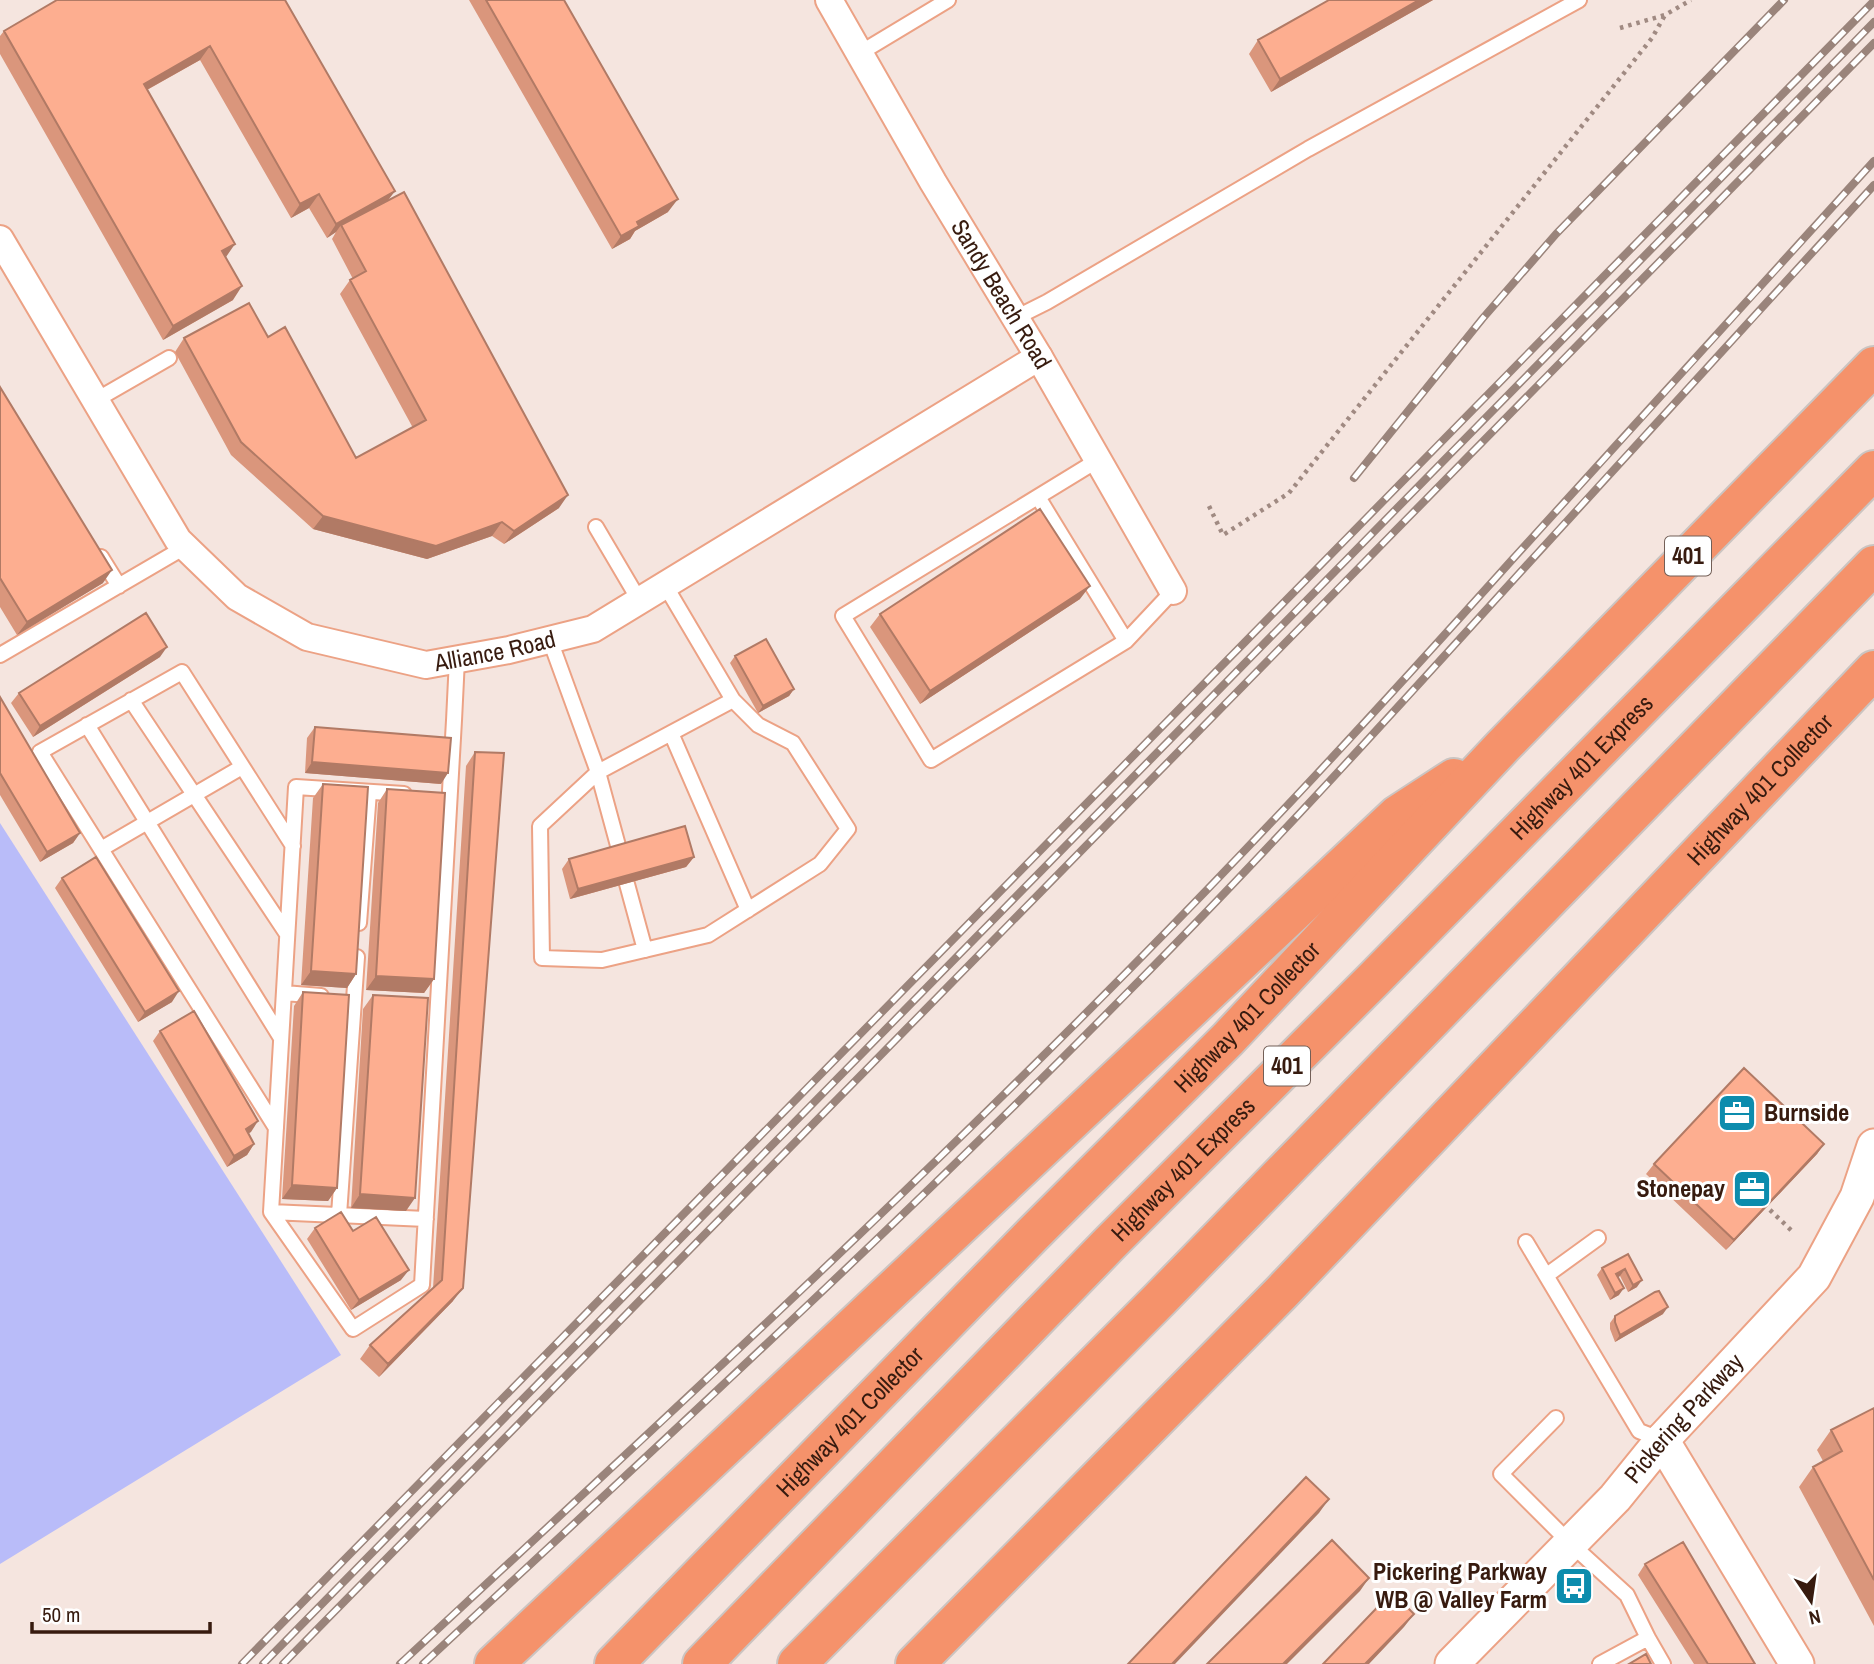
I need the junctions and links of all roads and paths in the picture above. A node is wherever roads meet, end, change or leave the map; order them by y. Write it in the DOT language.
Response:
graph roads {
  1 [pos="829,0"];
  2 [pos="948,0"];
  3 [pos="1579,0"];
  4 [pos="1691,0"];
  5 [pos="1665,15"];
  6 [pos="1620,28"];
  7 [pos="860,54"];
  8 [pos="2,247"];
  9 [pos="1015,317"];
  10 [pos="1039,357"];
  11 [pos="169,358"];
  12 [pos="1874,366"];
  13 [pos="96,400"];
  14 [pos="1098,460"];
  15 [pos="1874,470"];
  16 [pos="1038,497"];
  17 [pos="1209,506"];
  18 [pos="596,527"];
  19 [pos="91,540"];
  20 [pos="185,547"];
  21 [pos="1874,565"];
  22 [pos="664,585"];
  23 [pos="118,586"];
  24 [pos="1173,591"];
  25 [pos="639,600"];
  26 [pos="550,640"];
  27 [pos="1126,640"];
  28 [pos="0,655"];
  29 [pos="457,659"];
  30 [pos="1874,670"];
  31 [pos="131,700"];
  32 [pos="733,700"];
  33 [pos="87,725"];
  34 [pos="671,733"];
  35 [pos="1503,746"];
  36 [pos="242,767"];
  37 [pos="598,772"];
  38 [pos="369,792"];
  39 [pos="194,794"];
  40 [pos="437,796"];
  41 [pos="147,822"];
  42 [pos="293,846"];
  43 [pos="100,849"];
  44 [pos="620,853"];
  45 [pos="627,884"];
  46 [pos="748,910"];
  47 [pos="287,934"];
  48 [pos="645,950"];
  49 [pos="284,993"];
  50 [pos="348,998"];
  51 [pos="281,1038"];
  52 [pos="276,1128"];
  53 [pos="1874,1146"];
  54 [pos="1770,1210"];
  55 [pos="271,1212"];
  56 [pos="339,1215"];
  57 [pos="426,1219"];
  58 [pos="1792,1231"];
  59 [pos="1598,1238"];
  60 [pos="1527,1241"];
  61 [pos="1547,1275"];
  62 [pos="1556,1418"];
  63 [pos="1662,1440"];
  64 [pos="1571,1544"];
  65 [pos="1647,1639"];
  66 [pos="494,1664"];
  67 [pos="614,1664"];
  68 [pos="702,1664"];
  69 [pos="797,1664"];
  70 [pos="915,1664"];
  71 [pos="1452,1664"];
  72 [pos="1600,1664"];
  73 [pos="1662,1664"];
  74 [pos="1797,1664"];
  1 -- 7 [label="street, Sandy Beach Road"];
  2 -- 7 [label="lane"];
  3 -- 9 [label="lane"];
  4 -- 5 [label="path"];
  5 -- 6 [label="path"];
  5 -- 17 [label="path"];
  7 -- 9 [label="street, Sandy Beach Road"];
  8 -- 13 [label="street, Alliance Road"];
  9 -- 10 [label="street, Sandy Beach Road"];
  10 -- 14 [label="street, Sandy Beach Road"];
  10 -- 22 [label="street, Alliance Road"];
  11 -- 13 [label="lane"];
  12 -- 35 [label="highway, Highway 401 Collector / 401"];
  13 -- 20 [label="street, Alliance Road"];
  14 -- 16 [label="lane"];
  14 -- 24 [label="street, Sandy Beach Road"];
  15 -- 68 [label="highway, Highway 401 Express / 401"];
  16 -- 27 [label="lane"];
  16 -- 27 [label="lane"];
  18 -- 25 [label="lane"];
  19 -- 23 [label="lane"];
  20 -- 23 [label="lane"];
  20 -- 29 [label="street, Alliance Road"];
  21 -- 69 [label="highway"];
  22 -- 25 [label="street, Alliance Road"];
  22 -- 32 [label="lane"];
  23 -- 28 [label="lane"];
  24 -- 27 [label="lane"];
  25 -- 26 [label="street, Alliance Road"];
  26 -- 29 [label="street, Alliance Road"];
  26 -- 37 [label="lane"];
  29 -- 40 [label="lane"];
  30 -- 70 [label="highway, Highway 401 Collector"];
  31 -- 33 [label="lane"];
  31 -- 36 [label="lane"];
  31 -- 39 [label="lane"];
  32 -- 34 [label="lane"];
  32 -- 46 [label="lane"];
  33 -- 41 [label="lane"];
  33 -- 43 [label="lane"];
  34 -- 37 [label="lane"];
  34 -- 46 [label="lane"];
  35 -- 66 [label="highway"];
  35 -- 67 [label="highway, Highway 401 Collector / 401"];
  36 -- 39 [label="lane"];
  36 -- 42 [label="lane"];
  37 -- 44 [label="lane"];
  37 -- 48 [label="lane"];
  38 -- 40 [label="lane"];
  38 -- 42 [label="lane"];
  38 -- 50 [label="lane"];
  39 -- 41 [label="lane"];
  39 -- 47 [label="lane"];
  40 -- 57 [label="lane"];
  41 -- 43 [label="lane"];
  41 -- 51 [label="lane"];
  42 -- 47 [label="lane"];
  43 -- 52 [label="lane"];
  45 -- 48 [label="lane"];
  46 -- 48 [label="lane"];
  47 -- 49 [label="lane"];
  49 -- 50 [label="lane"];
  49 -- 51 [label="lane"];
  50 -- 56 [label="lane"];
  51 -- 52 [label="lane"];
  52 -- 55 [label="lane"];
  53 -- 63 [label="street, Pickering Parkway"];
  54 -- 58 [label="path"];
  55 -- 56 [label="lane"];
  55 -- 57 [label="lane"];
  56 -- 57 [label="lane"];
  59 -- 61 [label="lane"];
  60 -- 61 [label="lane"];
  61 -- 63 [label="lane"];
  62 -- 64 [label="lane"];
  63 -- 64 [label="street, Pickering Parkway"];
  63 -- 74 [label="street"];
  64 -- 65 [label="lane"];
  64 -- 71 [label="street, Pickering Parkway"];
  65 -- 72 [label="lane"];
  65 -- 73 [label="lane"];
}
